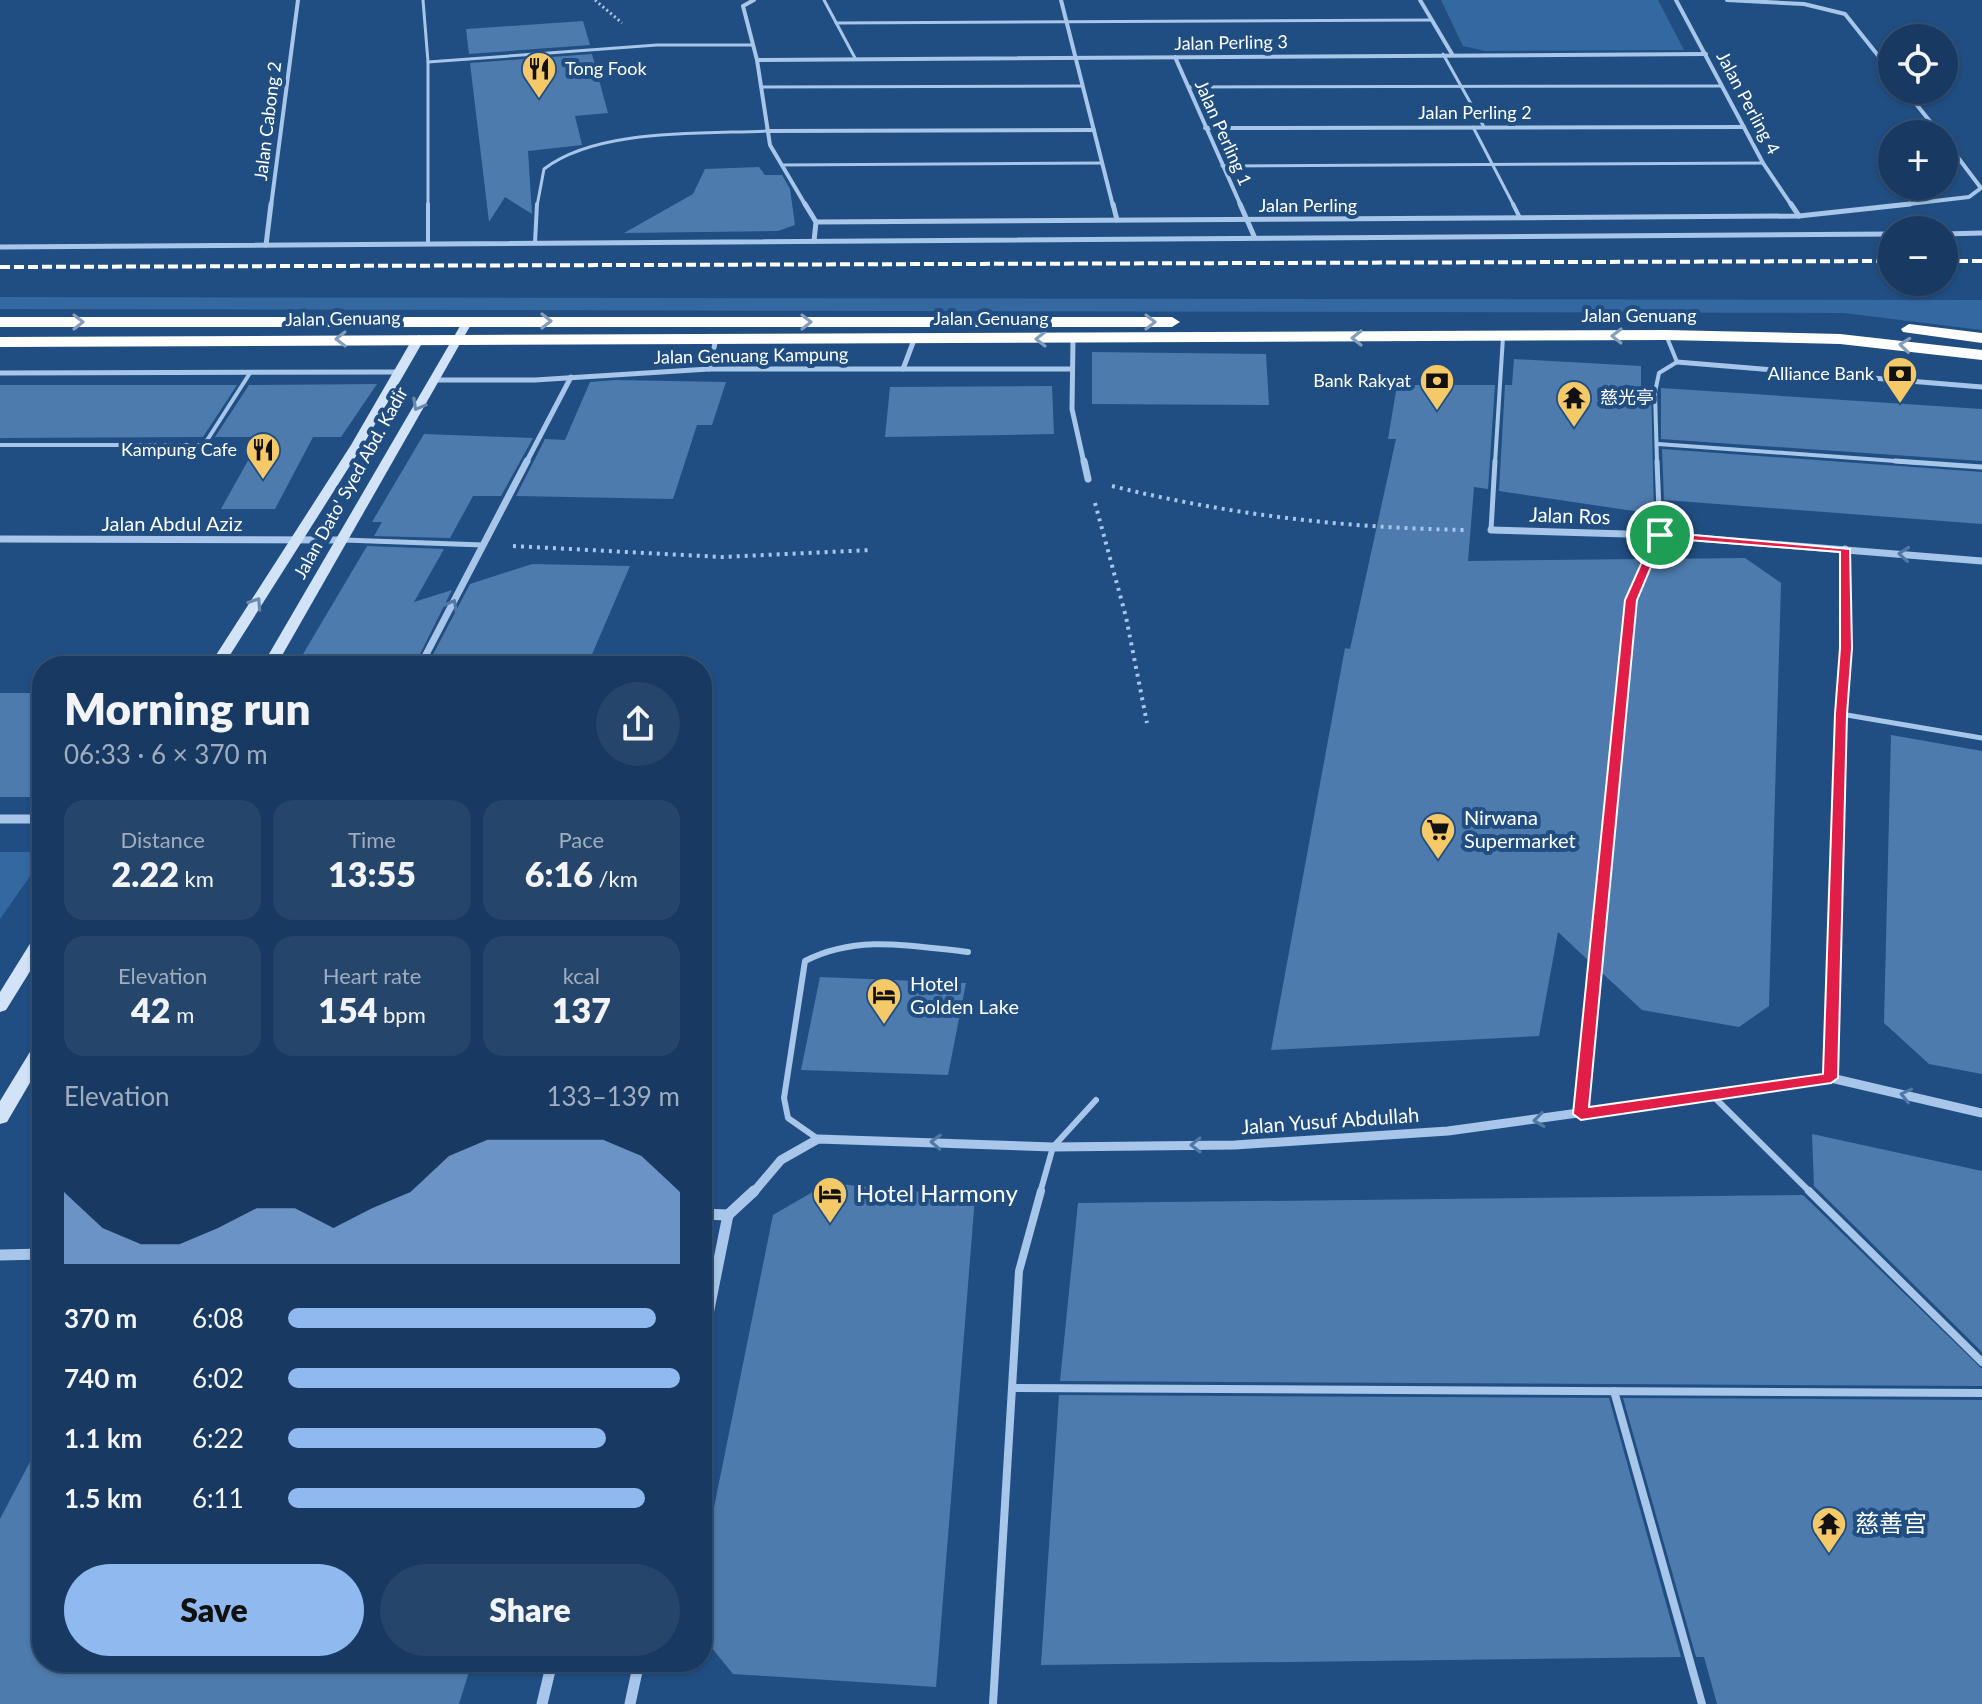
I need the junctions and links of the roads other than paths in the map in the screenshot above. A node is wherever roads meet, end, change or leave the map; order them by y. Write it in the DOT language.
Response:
graph roads {
  1 [pos="298,0"];
  2 [pos="423,0"];
  3 [pos="754,0"];
  4 [pos="824,0"];
  5 [pos="1061,0"];
  6 [pos="1420,0"];
  7 [pos="1676,0"];
  8 [pos="1727,0"];
  9 [pos="1431,20"];
  10 [pos="836,23"];
  11 [pos="1067,24"];
  12 [pos="753,45"];
  13 [pos="1443,54"];
  14 [pos="1452,54"];
  15 [pos="1706,54"];
  16 [pos="1878,55"];
  17 [pos="1175,57"];
  18 [pos="855,58"];
  19 [pos="1075,58"];
  20 [pos="757,60"];
  21 [pos="428,62"];
  22 [pos="1082,86"];
  23 [pos="1462,86"];
  24 [pos="1721,86"];
  25 [pos="761,87"];
  26 [pos="1188,87"];
  27 [pos="1916,104"];
  28 [pos="1929,120"];
  29 [pos="1473,127"];
  30 [pos="1484,127"];
  31 [pos="1744,127"];
  32 [pos="1205,128"];
  33 [pos="1094,130"];
  34 [pos="768,131"];
  35 [pos="1958,156"];
  36 [pos="1102,163"];
  37 [pos="1763,163"];
  38 [pos="1490,164"];
  39 [pos="783,165"];
  40 [pos="1222,166"];
  41 [pos="1958,198"];
  42 [pos="1942,200"];
  43 [pos="1799,216"];
  44 [pos="1520,218"];
  45 [pos="1117,220"];
  46 [pos="1246,220"];
  47 [pos="816,222"];
  48 [pos="1982,233"];
  49 [pos="1878,234"];
  50 [pos="1958,234"];
  51 [pos="1254,236"];
  52 [pos="814,241"];
  53 [pos="535,243"];
  54 [pos="428,244"];
  55 [pos="266,245"];
  56 [pos="0,247"];
  57 [pos="468,321"];
  58 [pos="0,322"];
  59 [pos="1666,335"];
  60 [pos="1503,337"];
  61 [pos="419,338"];
  62 [pos="1982,338"];
  63 [pos="459,339"];
  64 [pos="716,339"];
  65 [pos="1073,339"];
  66 [pos="914,340"];
  67 [pos="0,342"];
  68 [pos="1982,355"];
  69 [pos="1677,362"];
  70 [pos="709,369"];
  71 [pos="903,369"];
  72 [pos="1071,369"];
  73 [pos="399,372"];
  74 [pos="0,373"];
  75 [pos="250,373"];
  76 [pos="571,377"];
  77 [pos="432,380"];
  78 [pos="1982,387"];
  79 [pos="1658,444"];
  80 [pos="0,445"];
  81 [pos="1982,467"];
  82 [pos="1088,479"];
  83 [pos="1491,530"];
  84 [pos="1660,535"];
  85 [pos="0,539"];
  86 [pos="344,540"];
  87 [pos="297,541"];
  88 [pos="483,545"];
  89 [pos="1845,549"];
  90 [pos="1982,561"];
  91 [pos="222,656"];
  92 [pos="275,656"];
  93 [pos="425,656"];
  94 [pos="1841,714"];
  95 [pos="1982,738"];
  96 [pos="0,819"];
  97 [pos="32,819"];
  98 [pos="968,952"];
  99 [pos="32,954"];
  100 [pos="0,1006"];
  101 [pos="32,1064"];
  102 [pos="1831,1078"];
  103 [pos="1713,1096"];
  104 [pos="1096,1100"];
  105 [pos="1982,1113"];
  106 [pos="1581,1114"];
  107 [pos="0,1117"];
  108 [pos="818,1139"];
  109 [pos="1053,1147"];
  110 [pos="712,1214"];
  111 [pos="728,1215"];
  112 [pos="32,1254"];
  113 [pos="0,1255"];
  114 [pos="712,1294"];
  115 [pos="1982,1362"];
  116 [pos="1014,1388"];
  117 [pos="1614,1391"];
  118 [pos="1982,1393"];
  119 [pos="550,1672"];
  120 [pos="637,1672"];
  121 [pos="542,1704"];
  122 [pos="630,1704"];
  123 [pos="993,1704"];
  124 [pos="1702,1704"];
  1 -- 55 [label="street, Jalan Cabong 2"];
  2 -- 21 [label="lane"];
  3 -- 12 [label="street"];
  4 -- 10 [label="lane"];
  5 -- 11 [label="street"];
  6 -- 9 [label="street"];
  7 -- 15 [label="street, Jalan Perling 4"];
  8 -- 16 [label="street"];
  9 -- 11 [label="lane"];
  9 -- 14 [label="street"];
  10 -- 11 [label="lane"];
  10 -- 18 [label="lane"];
  11 -- 19 [label="street"];
  12 -- 20 [label="street"];
  12 -- 21 [label="lane"];
  13 -- 14 [label="street, Jalan Perling 3"];
  13 -- 17 [label="street, Jalan Perling 3"];
  13 -- 23 [label="lane"];
  14 -- 15 [label="street, Jalan Perling 3"];
  15 -- 24 [label="street, Jalan Perling 4"];
  17 -- 19 [label="street, Jalan Perling 3"];
  17 -- 26 [label="street, Jalan Perling 1"];
  18 -- 19 [label="street, Jalan Perling 3"];
  18 -- 20 [label="street, Jalan Perling 3"];
  19 -- 22 [label="street"];
  20 -- 25 [label="street"];
  21 -- 54 [label="lane"];
  22 -- 25 [label="lane"];
  22 -- 33 [label="street"];
  23 -- 24 [label="lane"];
  23 -- 26 [label="lane"];
  23 -- 30 [label="lane"];
  24 -- 31 [label="street, Jalan Perling 4"];
  25 -- 34 [label="street"];
  26 -- 32 [label="street, Jalan Perling 1"];
  27 -- 28 [label="street"];
  29 -- 30 [label="street, Jalan Perling 2"];
  29 -- 32 [label="street, Jalan Perling 2"];
  29 -- 38 [label="lane"];
  30 -- 31 [label="street, Jalan Perling 2"];
  31 -- 37 [label="street, Jalan Perling 4"];
  32 -- 40 [label="street, Jalan Perling 1"];
  33 -- 34 [label="street"];
  33 -- 36 [label="street"];
  34 -- 39 [label="street"];
  34 -- 53 [label="lane"];
  35 -- 41 [label="street, Jalan Perling"];
  36 -- 39 [label="lane"];
  36 -- 45 [label="street"];
  37 -- 38 [label="lane"];
  37 -- 43 [label="street, Jalan Perling 4"];
  38 -- 40 [label="lane"];
  38 -- 44 [label="lane"];
  39 -- 47 [label="street"];
  40 -- 46 [label="street, Jalan Perling 1"];
  42 -- 43 [label="street, Jalan Perling"];
  43 -- 44 [label="street, Jalan Perling"];
  44 -- 46 [label="street, Jalan Perling"];
  45 -- 46 [label="street, Jalan Perling"];
  45 -- 47 [label="street, Jalan Perling"];
  46 -- 51 [label="street, Jalan Perling 1"];
  47 -- 52 [label="street"];
  48 -- 50 [label="street"];
  49 -- 51 [label="street"];
  51 -- 52 [label="street"];
  52 -- 53 [label="street"];
  53 -- 54 [label="street"];
  54 -- 55 [label="street"];
  55 -- 56 [label="street"];
  58 -- 57 [label="highway, Jalan Genuang, one-way"];
  57 -- 62 [label="highway, Jalan Genuang, one-way"];
  57 -- 63 [label="street, Jalan Dato' Syed Abd. Kadir"];
  59 -- 60 [label="highway, Jalan Genuang, one-way"];
  68 -- 59 [label="highway, Jalan Genuang, one-way"];
  59 -- 69 [label="lane"];
  60 -- 65 [label="highway, Jalan Genuang, one-way"];
  60 -- 83 [label="lane"];
  61 -- 63 [label="highway, Jalan Genuang"];
  61 -- 67 [label="highway, Jalan Genuang, one-way"];
  61 -- 73 [label="street, Jalan Dato' Syed Abd. Kadir"];
  63 -- 64 [label="highway, Jalan Genuang"];
  63 -- 77 [label="street, Jalan Dato' Syed Abd. Kadir"];
  64 -- 66 [label="highway, Jalan Genuang"];
  64 -- 70 [label="street"];
  65 -- 66 [label="highway, Jalan Genuang, one-way"];
  65 -- 72 [label="street"];
  66 -- 71 [label="street"];
  69 -- 78 [label="street"];
  69 -- 79 [label="lane"];
  70 -- 71 [label="street, Jalan Genuang Kampung"];
  70 -- 76 [label="street, Jalan Genuang Kampung"];
  71 -- 72 [label="street, Jalan Genuang Kampung"];
  72 -- 82 [label="street"];
  73 -- 75 [label="street"];
  73 -- 87 [label="street, Jalan Dato' Syed Abd. Kadir"];
  74 -- 75 [label="street"];
  75 -- 80 [label="lane"];
  76 -- 77 [label="street, Jalan Genuang Kampung"];
  76 -- 88 [label="street"];
  77 -- 86 [label="street, Jalan Dato' Syed Abd. Kadir, one-way"];
  79 -- 81 [label="lane"];
  79 -- 84 [label="lane"];
  83 -- 84 [label="street, Jalan Ros"];
  84 -- 89 [label="street, Jalan Ros"];
  84 -- 106 [label="lane"];
  85 -- 87 [label="street, Jalan Abdul Aziz"];
  86 -- 87 [label="street, Jalan Abdul Aziz"];
  86 -- 88 [label="lane"];
  86 -- 92 [label="street, Jalan Dato' Syed Abd. Kadir"];
  91 -- 87 [label="street, Jalan Dato' Syed Abd. Kadir, one-way"];
  93 -- 88 [label="street, one-way"];
  90 -- 89 [label="street, Jalan Ros, one-way"];
  89 -- 94 [label="street"];
  94 -- 95 [label="lane"];
  94 -- 102 [label="street"];
  96 -- 97 [label="street"];
  98 -- 108 [label="lane"];
  99 -- 100 [label="street"];
  101 -- 107 [label="street"];
  102 -- 103 [label="street, Jalan Yusuf Abdullah"];
  105 -- 102 [label="street, Jalan Yusuf Abdullah, one-way"];
  103 -- 106 [label="street, Jalan Yusuf Abdullah"];
  103 -- 115 [label="lane"];
  104 -- 109 [label="lane"];
  106 -- 109 [label="street, Jalan Yusuf Abdullah, one-way"];
  109 -- 108 [label="street, Jalan Yusuf Abdullah, one-way"];
  108 -- 111 [label="street"];
  109 -- 116 [label="lane"];
  110 -- 111 [label="street"];
  111 -- 114 [label="street"];
  112 -- 113 [label="street"];
  116 -- 117 [label="lane"];
  116 -- 123 [label="lane"];
  117 -- 118 [label="lane"];
  117 -- 124 [label="lane"];
  119 -- 121 [label="street"];
  120 -- 122 [label="street"];
}
